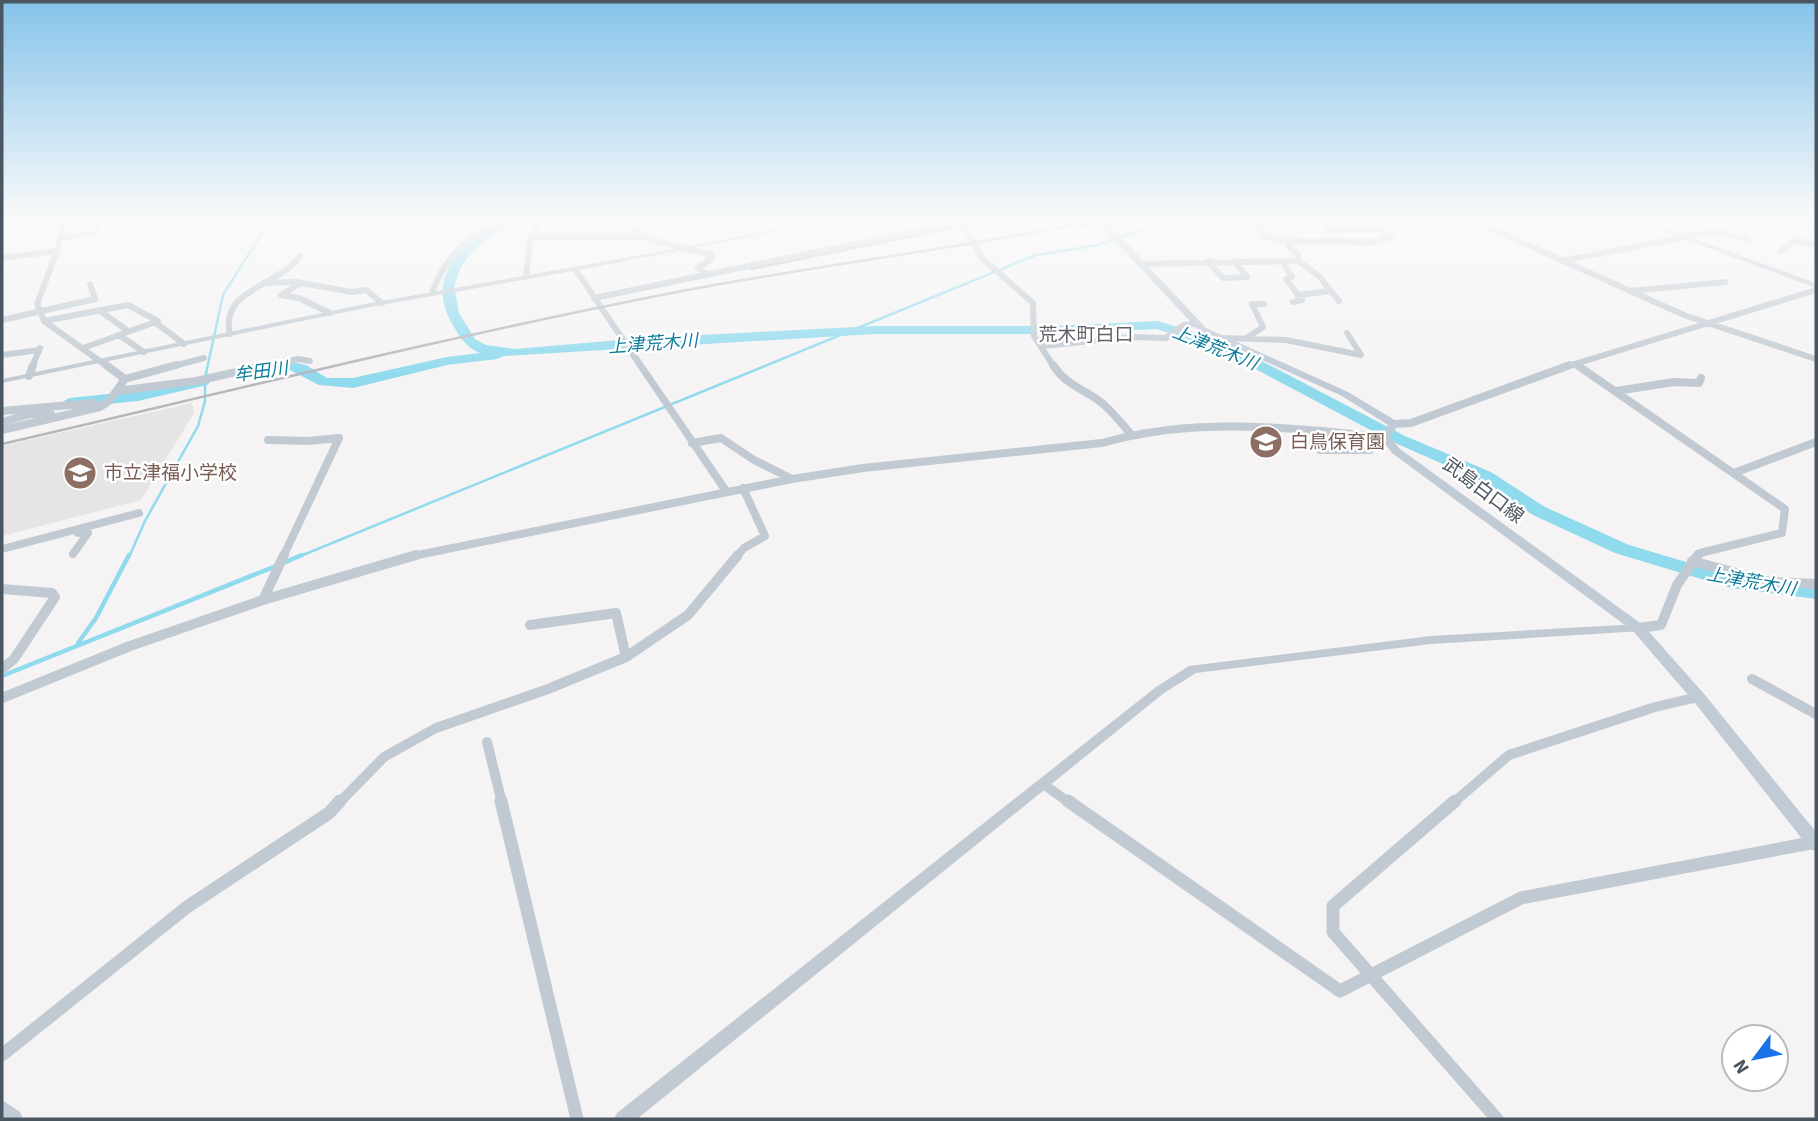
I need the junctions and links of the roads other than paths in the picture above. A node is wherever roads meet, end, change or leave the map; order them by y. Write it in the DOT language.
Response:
graph roads {
  1 [pos="49,272"];
  2 [pos="284,272"];
  3 [pos="438,272"];
  4 [pos="527,272"];
  5 [pos="551,272"];
  6 [pos="577,272"];
  7 [pos="714,272"];
  8 [pos="997,272"];
  9 [pos="1147,272"];
  10 [pos="1218,272"];
  11 [pos="1243,272"];
  12 [pos="1289,272"];
  13 [pos="1314,272"];
  14 [pos="1586,272"];
  15 [pos="1775,272"];
  16 [pos="706,274"];
  17 [pos="526,277"];
  18 [pos="1725,282"];
  19 [pos="264,283"];
  20 [pos="90,284"];
  21 [pos="299,284"];
  22 [pos="1816,288"];
  23 [pos="1331,290"];
  24 [pos="1627,291"];
  25 [pos="432,293"];
  26 [pos="594,298"];
  27 [pos="1339,301"];
  28 [pos="382,303"];
  29 [pos="1264,304"];
  30 [pos="99,310"];
  31 [pos="39,312"];
  32 [pos="330,313"];
  33 [pos="2,320"];
  34 [pos="44,321"];
  35 [pos="155,322"];
  36 [pos="1706,323"];
  37 [pos="1189,325"];
  38 [pos="128,331"];
  39 [pos="1347,333"];
  40 [pos="230,334"];
  41 [pos="119,335"];
  42 [pos="1248,337"];
  43 [pos="1220,338"];
  44 [pos="184,344"];
  45 [pos="1042,346"];
  46 [pos="83,348"];
  47 [pos="144,352"];
  48 [pos="180,353"];
  49 [pos="13,354"];
  50 [pos="2,355"];
  51 [pos="204,358"];
  52 [pos="1816,359"];
  53 [pos="101,361"];
  54 [pos="310,361"];
  55 [pos="9,362"];
  56 [pos="184,363"];
  57 [pos="1575,364"];
  58 [pos="181,374"];
  59 [pos="29,376"];
  60 [pos="1701,377"];
  61 [pos="125,379"];
  62 [pos="2,382"];
  63 [pos="117,391"];
  64 [pos="1616,391"];
  65 [pos="100,407"];
  66 [pos="2,411"];
  67 [pos="52,418"];
  68 [pos="2,422"];
  69 [pos="2,430"];
  70 [pos="1391,430"];
  71 [pos="1321,432"];
  72 [pos="1130,433"];
  73 [pos="268,440"];
  74 [pos="1816,442"];
  75 [pos="692,443"];
  76 [pos="1320,450"];
  77 [pos="1331,450"];
  78 [pos="1370,450"];
  79 [pos="1734,473"];
  80 [pos="792,479"];
  81 [pos="743,488"];
  82 [pos="726,491"];
  83 [pos="139,513"];
  84 [pos="62,533"];
  85 [pos="2,549"];
  86 [pos="73,554"];
  87 [pos="1691,563"];
  88 [pos="1816,584"];
  89 [pos="2,589"];
  90 [pos="263,600"];
  91 [pos="530,625"];
  92 [pos="1638,628"];
  93 [pos="626,657"];
  94 [pos="2,669"];
  95 [pos="1752,679"];
  96 [pos="1698,697"];
  97 [pos="2,698"];
  98 [pos="1816,714"];
  99 [pos="487,742"];
  100 [pos="1043,784"];
  101 [pos="1816,843"];
  102 [pos="1371,975"];
  103 [pos="2,1055"];
  104 [pos="2,1110"];
  105 [pos="13,1119"];
  106 [pos="577,1119"];
  107 [pos="623,1119"];
  108 [pos="1497,1119"];
  1 -- 31 [label="street"];
  2 -- 19 [label="street"];
  3 -- 25 [label="street"];
  4 -- 17 [label="street"];
  5 -- 17 [label="street"];
  6 -- 26 [label="street"];
  7 -- 16 [label="street"];
  8 -- 45 [label="street"];
  9 -- 37 [label="main road, 武島白口線"];
  10 -- 11 [label="street"];
  12 -- 23 [label="street"];
  13 -- 23 [label="street"];
  14 -- 24 [label="street"];
  15 -- 22 [label="main road"];
  16 -- 26 [label="street"];
  17 -- 25 [label="street"];
  18 -- 24 [label="street"];
  19 -- 21 [label="street"];
  19 -- 40 [label="street"];
  20 -- 31 [label="street"];
  21 -- 28 [label="street"];
  21 -- 32 [label="street"];
  22 -- 36 [label="street"];
  23 -- 27 [label="street"];
  24 -- 36 [label="street"];
  25 -- 28 [label="street"];
  26 -- 75 [label="street"];
  28 -- 32 [label="street"];
  29 -- 42 [label="street"];
  30 -- 34 [label="street"];
  30 -- 35 [label="street"];
  30 -- 38 [label="street"];
  31 -- 33 [label="street"];
  31 -- 34 [label="street"];
  32 -- 40 [label="street"];
  34 -- 46 [label="street"];
  35 -- 38 [label="street"];
  35 -- 44 [label="street"];
  36 -- 52 [label="street"];
  36 -- 57 [label="street"];
  37 -- 43 [label="main road, 武島白口線"];
  37 -- 45 [label="street"];
  38 -- 41 [label="street"];
  39 -- 42 [label="street"];
  40 -- 44 [label="street"];
  41 -- 46 [label="street"];
  41 -- 47 [label="street"];
  42 -- 43 [label="street"];
  43 -- 70 [label="main road, 武島白口線"];
  44 -- 47 [label="street"];
  45 -- 72 [label="street"];
  46 -- 53 [label="street"];
  47 -- 53 [label="street"];
  48 -- 56 [label="street"];
  49 -- 50 [label="street"];
  49 -- 55 [label="street"];
  49 -- 59 [label="street"];
  51 -- 56 [label="street"];
  53 -- 59 [label="street"];
  53 -- 61 [label="street"];
  54 -- 63 [label="street"];
  56 -- 58 [label="street"];
  56 -- 61 [label="street"];
  57 -- 64 [label="street"];
  57 -- 70 [label="street"];
  59 -- 62 [label="street"];
  60 -- 64 [label="street"];
  61 -- 63 [label="street"];
  63 -- 65 [label="street"];
  64 -- 79 [label="street"];
  65 -- 66 [label="street"];
  65 -- 67 [label="street"];
  67 -- 68 [label="street"];
  67 -- 69 [label="street"];
  70 -- 71 [label="street"];
  70 -- 92 [label="main road, 武島白口線"];
  71 -- 72 [label="street"];
  71 -- 77 [label="street"];
  72 -- 80 [label="street"];
  73 -- 90 [label="street"];
  74 -- 79 [label="street"];
  75 -- 80 [label="street"];
  75 -- 82 [label="street"];
  76 -- 77 [label="street"];
  77 -- 78 [label="street"];
  79 -- 87 [label="street"];
  80 -- 81 [label="street"];
  81 -- 82 [label="street"];
  81 -- 93 [label="street"];
  82 -- 90 [label="street"];
  83 -- 84 [label="street"];
  84 -- 85 [label="street"];
  84 -- 86 [label="street"];
  87 -- 88 [label="street"];
  87 -- 92 [label="street"];
  89 -- 94 [label="street"];
  90 -- 97 [label="street"];
  91 -- 93 [label="street"];
  92 -- 96 [label="main road, 武島白口線"];
  92 -- 100 [label="street"];
  93 -- 103 [label="street"];
  95 -- 98 [label="street"];
  96 -- 101 [label="main road, 武島白口線"];
  96 -- 102 [label="street"];
  99 -- 106 [label="street"];
  100 -- 102 [label="street"];
  100 -- 107 [label="street"];
  101 -- 102 [label="street"];
  102 -- 108 [label="street"];
  104 -- 105 [label="main road"];
}
